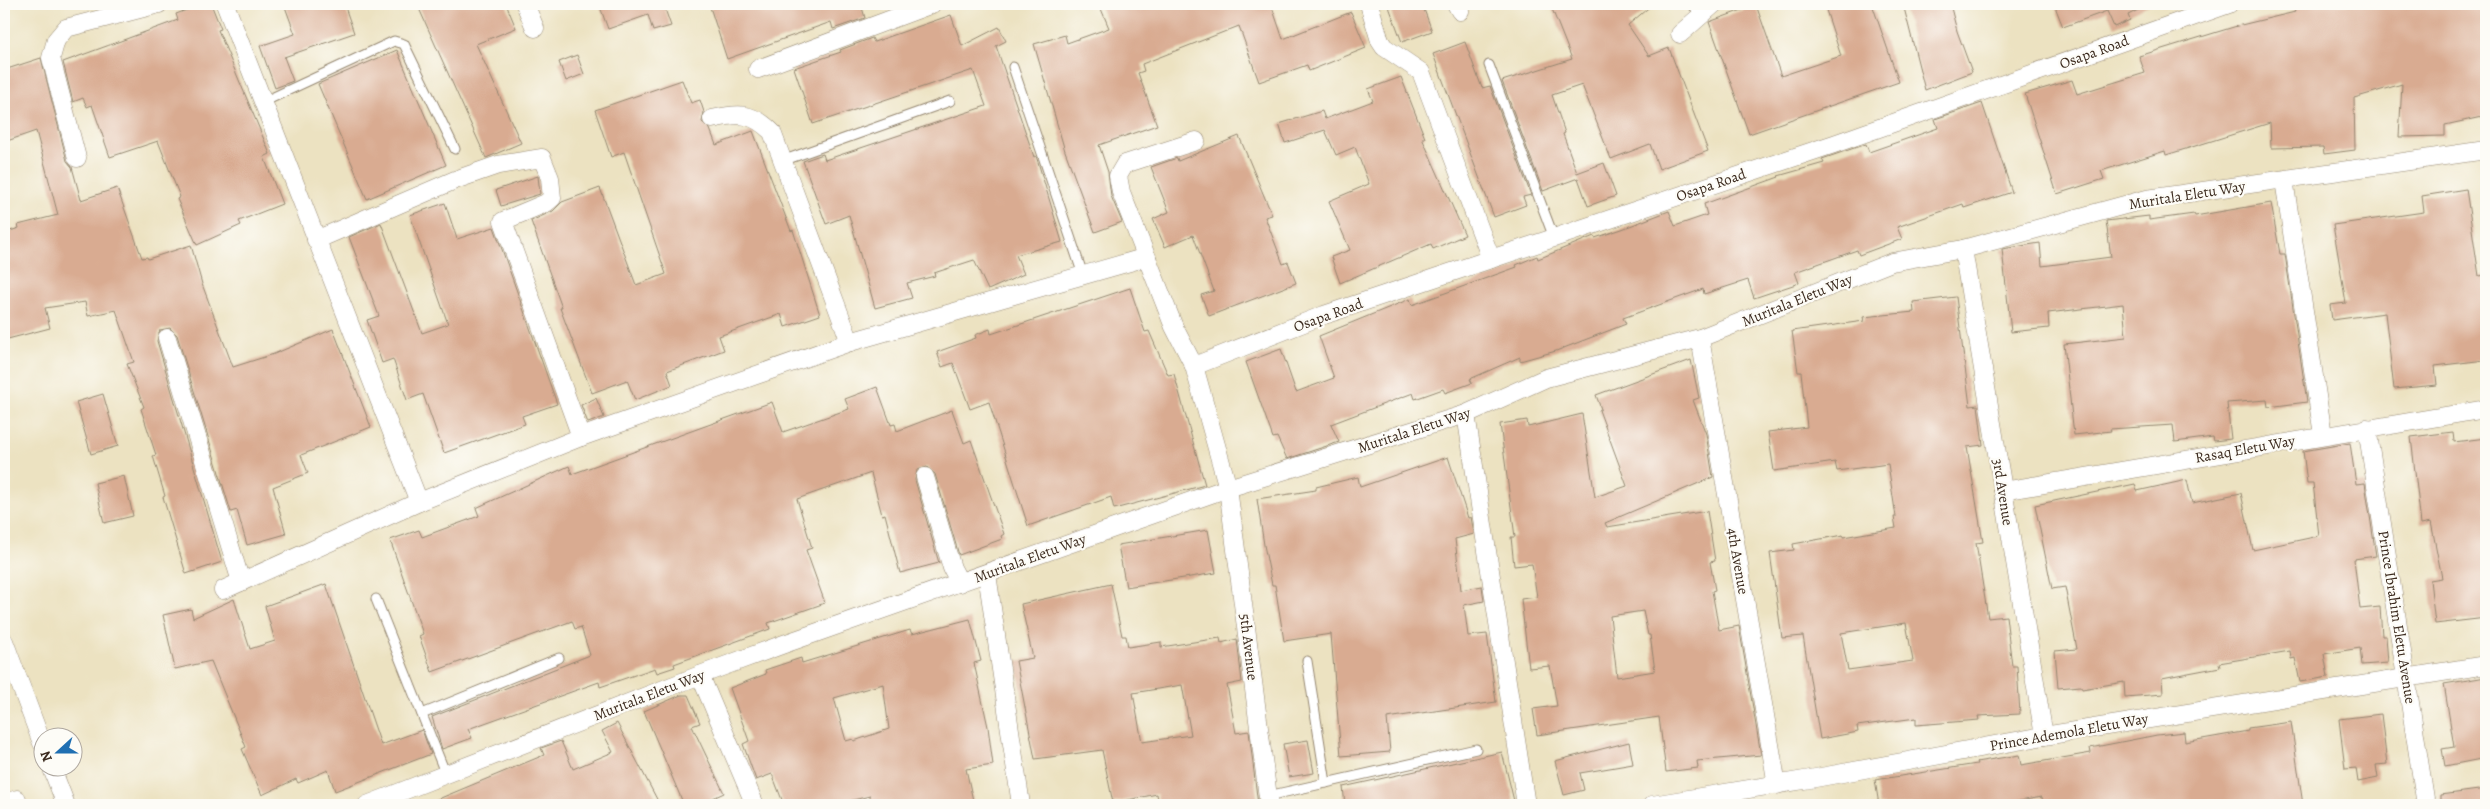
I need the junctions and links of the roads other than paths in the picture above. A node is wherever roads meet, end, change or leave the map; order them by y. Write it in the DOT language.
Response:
graph roads {
  1 [pos="159,4"];
  2 [pos="225,4"];
  3 [pos="525,4"];
  4 [pos="932,4"];
  5 [pos="1369,4"];
  6 [pos="2229,4"];
  7 [pos="1702,7"];
  8 [pos="535,28"];
  9 [pos="1680,34"];
  10 [pos="1489,65"];
  11 [pos="1013,67"];
  12 [pos="758,69"];
  13 [pos="950,101"];
  14 [pos="263,102"];
  15 [pos="712,119"];
  16 [pos="1196,140"];
  17 [pos="455,149"];
  18 [pos="2486,150"];
  19 [pos="77,158"];
  20 [pos="782,161"];
  21 [pos="2284,180"];
  22 [pos="1554,238"];
  23 [pos="316,240"];
  24 [pos="1963,249"];
  25 [pos="1147,257"];
  26 [pos="1491,259"];
  27 [pos="1083,275"];
  28 [pos="167,338"];
  29 [pos="1700,338"];
  30 [pos="850,342"];
  31 [pos="1194,366"];
  32 [pos="2486,409"];
  33 [pos="1466,414"];
  34 [pos="2368,428"];
  35 [pos="2323,436"];
  36 [pos="581,437"];
  37 [pos="925,477"];
  38 [pos="1228,488"];
  39 [pos="2003,490"];
  40 [pos="419,502"];
  41 [pos="987,574"];
  42 [pos="241,582"];
  43 [pos="960,584"];
  44 [pos="223,590"];
  45 [pos="376,599"];
  46 [pos="4,642"];
  47 [pos="559,658"];
  48 [pos="1308,661"];
  49 [pos="2486,665"];
  50 [pos="700,675"];
  51 [pos="2407,677"];
  52 [pos="422,714"];
  53 [pos="36,726"];
  54 [pos="2044,736"];
  55 [pos="1476,749"];
  56 [pos="55,776"];
  57 [pos="446,776"];
  58 [pos="1326,783"];
  59 [pos="1777,785"];
  60 [pos="1269,801"];
  61 [pos="66,805"];
  62 [pos="367,805"];
  63 [pos="755,805"];
  64 [pos="1021,805"];
  65 [pos="1526,805"];
  66 [pos="1652,805"];
  67 [pos="2426,805"];
  1 -- 19 [label="street"];
  2 -- 14 [label="street"];
  3 -- 8 [label="street"];
  4 -- 12 [label="street"];
  5 -- 26 [label="street"];
  6 -- 22 [label="street, Osapa Road"];
  7 -- 9 [label="street"];
  10 -- 22 [label="lane"];
  11 -- 27 [label="lane"];
  13 -- 20 [label="lane"];
  14 -- 17 [label="lane"];
  14 -- 23 [label="street"];
  15 -- 20 [label="street"];
  16 -- 25 [label="street, 5th Avenue"];
  18 -- 21 [label="street, Muritala Eletu Way"];
  20 -- 30 [label="street"];
  21 -- 24 [label="street, Muritala Eletu Way"];
  21 -- 35 [label="street"];
  22 -- 26 [label="street, Osapa Road"];
  23 -- 36 [label="street"];
  23 -- 40 [label="street"];
  24 -- 29 [label="street, Muritala Eletu Way"];
  24 -- 39 [label="street, 3rd Avenue"];
  25 -- 27 [label="street"];
  25 -- 31 [label="street, 5th Avenue"];
  26 -- 31 [label="street, Osapa Road"];
  27 -- 30 [label="street"];
  28 -- 42 [label="street"];
  29 -- 33 [label="street, Muritala Eletu Way"];
  29 -- 59 [label="street, 4th Avenue"];
  30 -- 36 [label="street"];
  31 -- 38 [label="street, 5th Avenue"];
  32 -- 34 [label="street, Rasaq Eletu Way"];
  33 -- 38 [label="street, Muritala Eletu Way"];
  33 -- 65 [label="street"];
  34 -- 35 [label="street, Rasaq Eletu Way"];
  34 -- 51 [label="street, Prince Ibrahim Eletu Avenue"];
  35 -- 39 [label="street, Rasaq Eletu Way"];
  36 -- 40 [label="street"];
  37 -- 43 [label="street"];
  38 -- 41 [label="street, Muritala Eletu Way"];
  38 -- 60 [label="street, 5th Avenue"];
  39 -- 54 [label="street, 3rd Avenue"];
  40 -- 42 [label="street"];
  41 -- 43 [label="street, Muritala Eletu Way"];
  41 -- 64 [label="street"];
  42 -- 44 [label="street"];
  43 -- 50 [label="street, Muritala Eletu Way"];
  45 -- 52 [label="lane"];
  46 -- 53 [label="street"];
  47 -- 52 [label="lane"];
  48 -- 58 [label="lane"];
  49 -- 51 [label="street, Prince Ademola Eletu Way"];
  50 -- 57 [label="street, Muritala Eletu Way"];
  50 -- 63 [label="street"];
  51 -- 54 [label="street, Prince Ademola Eletu Way"];
  51 -- 67 [label="street, Prince Ibrahim Eletu Avenue"];
  52 -- 57 [label="lane"];
  54 -- 59 [label="street, Prince Ademola Eletu Way"];
  55 -- 58 [label="lane"];
  56 -- 61 [label="street"];
  57 -- 62 [label="street, Muritala Eletu Way"];
  58 -- 60 [label="lane"];
  59 -- 66 [label="street, Prince Ademola Eletu Way"];
}
